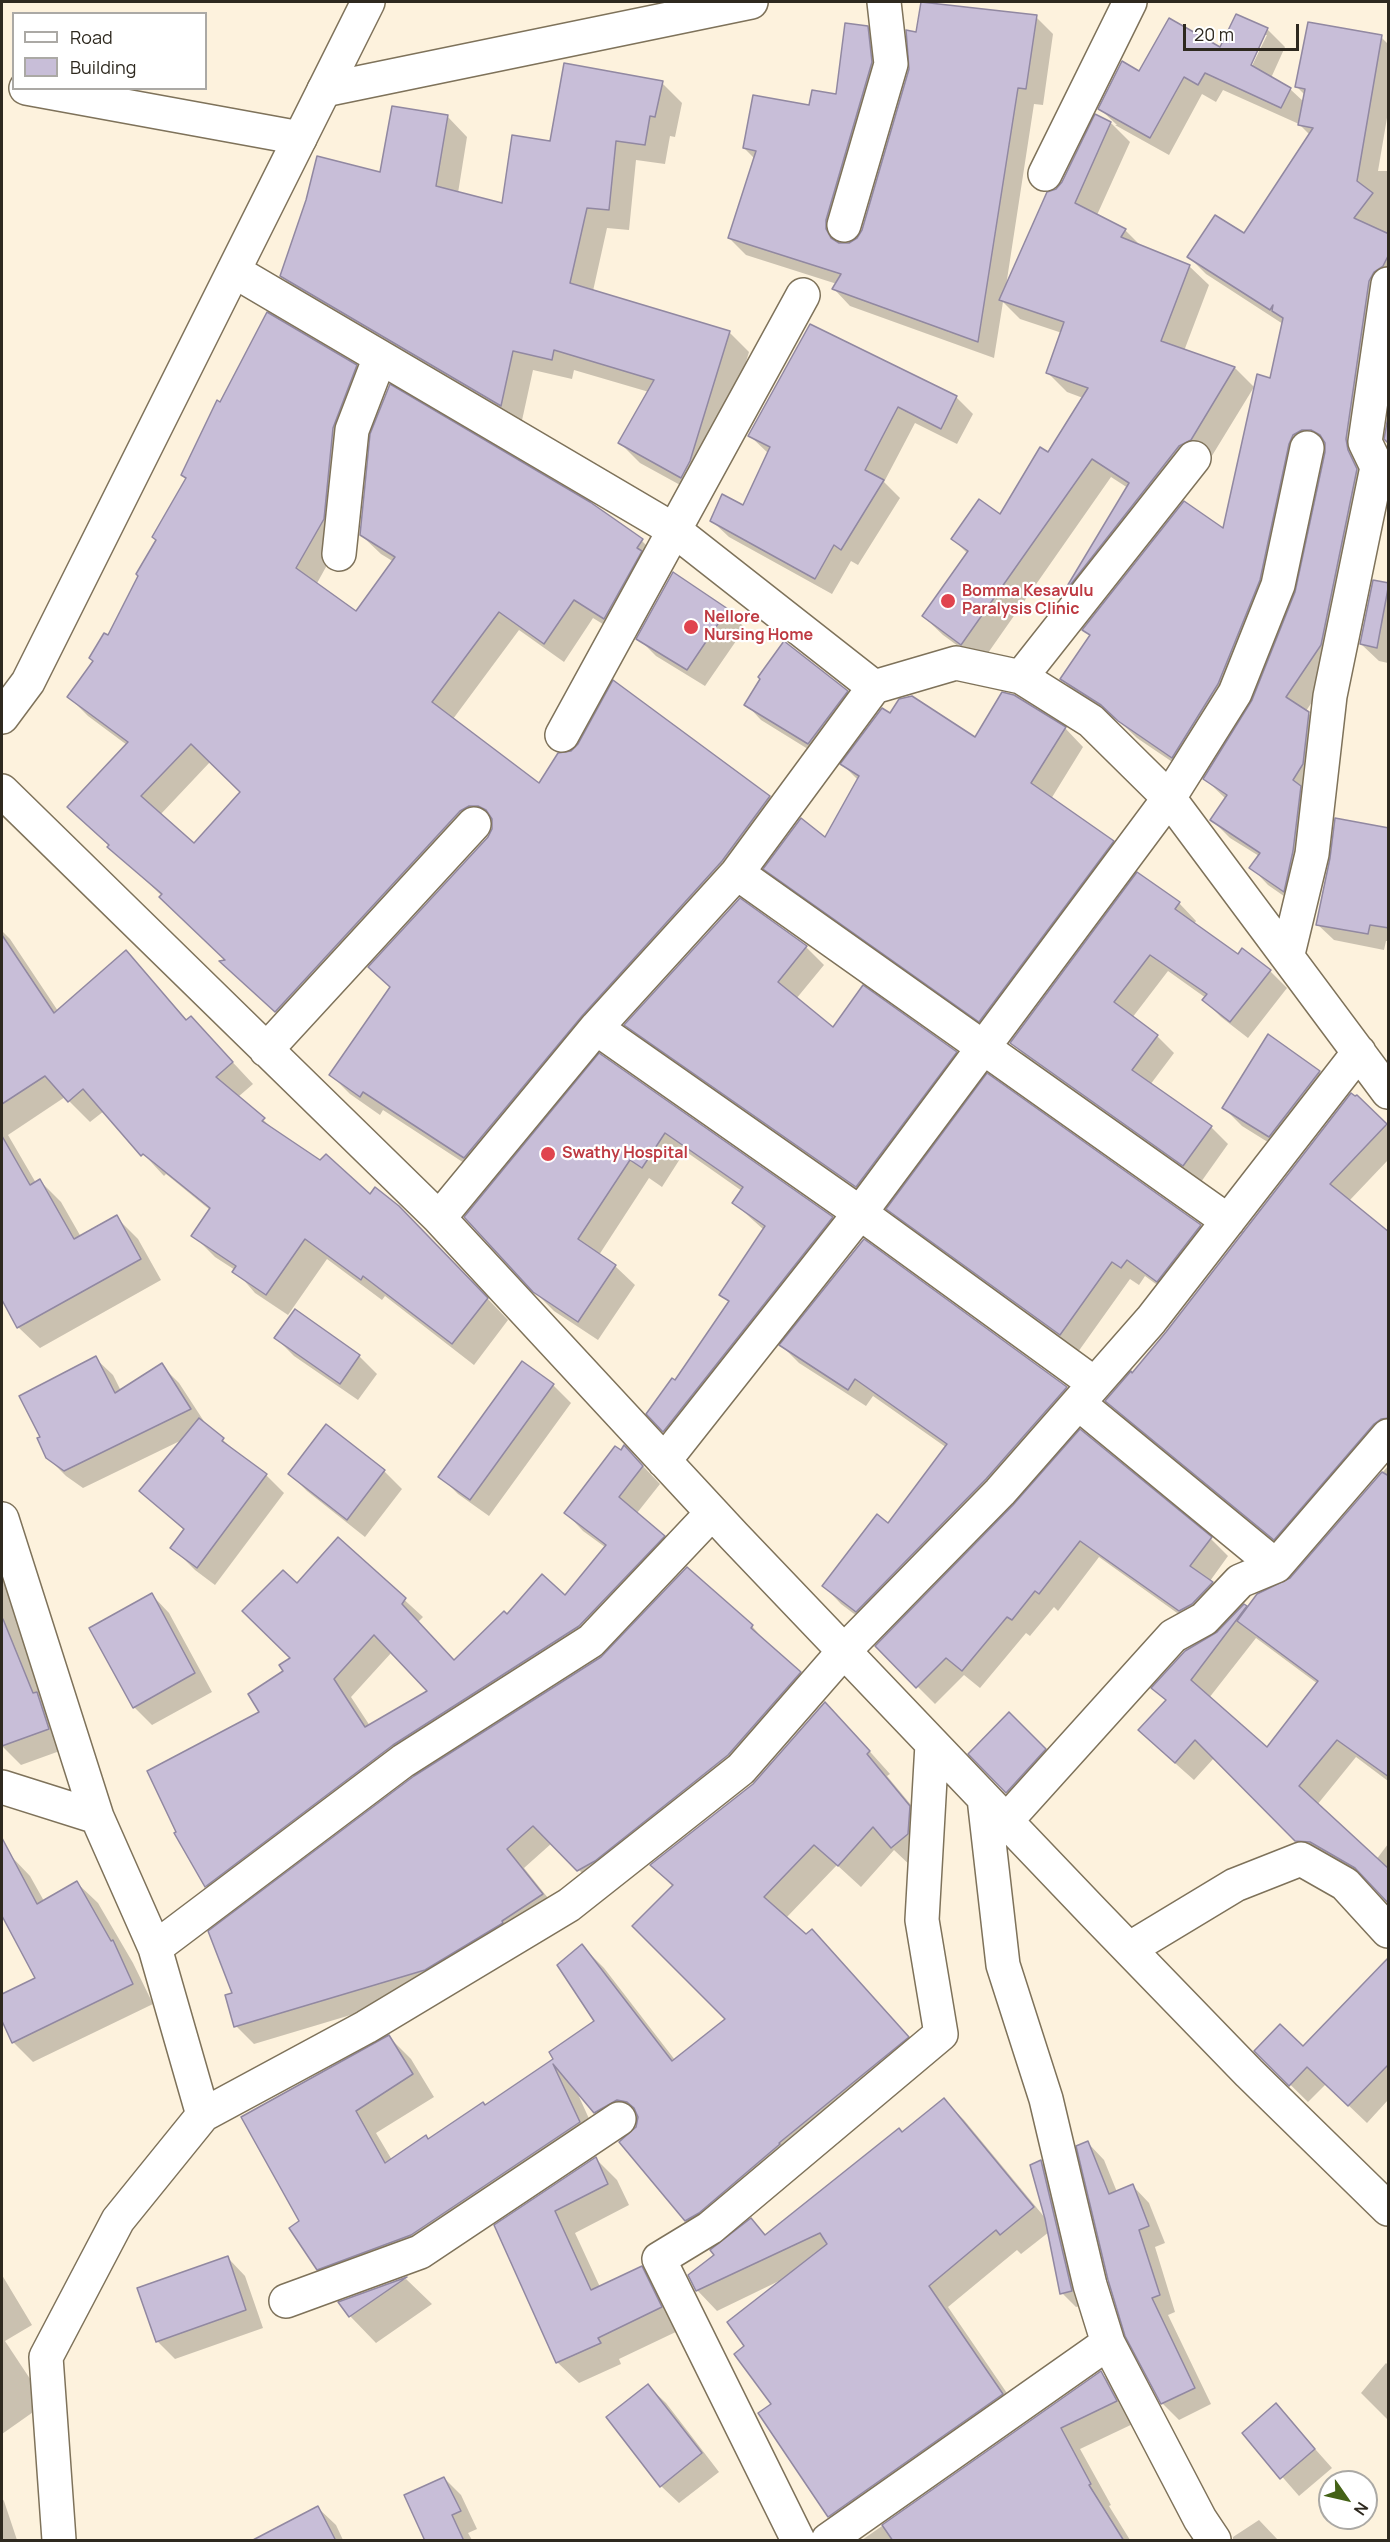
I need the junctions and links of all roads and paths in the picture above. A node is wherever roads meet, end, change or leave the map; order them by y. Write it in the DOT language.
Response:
graph roads {
  1 [pos="368,2"];
  2 [pos="751,2"];
  3 [pos="884,2"];
  4 [pos="1131,2"];
  5 [pos="37,90"];
  6 [pos="324,90"];
  7 [pos="300,138"];
  8 [pos="1045,174"];
  9 [pos="844,225"];
  10 [pos="234,271"];
  11 [pos="1389,284"];
  12 [pos="803,295"];
  13 [pos="380,357"];
  14 [pos="1307,448"];
  15 [pos="1194,458"];
  16 [pos="674,530"];
  17 [pos="339,554"];
  18 [pos="1021,677"];
  19 [pos="874,687"];
  20 [pos="2,717"];
  21 [pos="562,735"];
  22 [pos="2,791"];
  23 [pos="1169,798"];
  24 [pos="474,824"];
  25 [pos="737,873"];
  26 [pos="1288,954"];
  27 [pos="597,1028"];
  28 [pos="983,1047"];
  29 [pos="266,1050"];
  30 [pos="1359,1052"];
  31 [pos="1389,1092"];
  32 [pos="860,1213"];
  33 [pos="439,1218"];
  34 [pos="1228,1221"];
  35 [pos="1087,1394"];
  36 [pos="1389,1436"];
  37 [pos="664,1461"];
  38 [pos="712,1513"];
  39 [pos="2,1519"];
  40 [pos="1276,1566"];
  41 [pos="844,1651"];
  42 [pos="932,1744"];
  43 [pos="2,1787"];
  44 [pos="995,1810"];
  45 [pos="97,1817"];
  46 [pos="1389,1931"];
  47 [pos="155,1948"];
  48 [pos="1130,1949"];
  49 [pos="203,2115"];
  50 [pos="619,2119"];
  51 [pos="1385,2196"];
  52 [pos="286,2301"];
  53 [pos="1108,2343"];
  54 [pos="59,2541"];
  55 [pos="798,2541"];
  56 [pos="828,2541"];
  57 [pos="1214,2541"];
  1 -- 6 [label="street"];
  2 -- 6 [label="street"];
  3 -- 9 [label="street"];
  4 -- 8 [label="street"];
  5 -- 7 [label="street"];
  6 -- 7 [label="street"];
  7 -- 10 [label="street"];
  10 -- 13 [label="street"];
  10 -- 20 [label="street"];
  11 -- 26 [label="street"];
  12 -- 16 [label="street"];
  13 -- 16 [label="street"];
  13 -- 17 [label="street"];
  14 -- 23 [label="street"];
  15 -- 18 [label="street"];
  16 -- 19 [label="street"];
  16 -- 21 [label="street"];
  18 -- 19 [label="street"];
  18 -- 23 [label="street"];
  19 -- 25 [label="street"];
  22 -- 29 [label="street"];
  23 -- 26 [label="street"];
  23 -- 28 [label="street"];
  24 -- 29 [label="street"];
  25 -- 27 [label="street"];
  25 -- 28 [label="street"];
  26 -- 30 [label="street"];
  27 -- 32 [label="street"];
  27 -- 33 [label="street"];
  28 -- 32 [label="street"];
  28 -- 34 [label="street"];
  29 -- 33 [label="street"];
  30 -- 31 [label="street"];
  30 -- 34 [label="street"];
  32 -- 35 [label="street"];
  32 -- 37 [label="street"];
  33 -- 37 [label="street"];
  34 -- 35 [label="street"];
  35 -- 40 [label="street"];
  35 -- 41 [label="street"];
  36 -- 40 [label="street"];
  37 -- 38 [label="street"];
  38 -- 41 [label="street"];
  38 -- 47 [label="street"];
  39 -- 45 [label="street"];
  40 -- 44 [label="street"];
  41 -- 42 [label="street"];
  41 -- 49 [label="street"];
  42 -- 44 [label="street"];
  42 -- 55 [label="street"];
  43 -- 45 [label="street"];
  44 -- 48 [label="street"];
  44 -- 53 [label="street"];
  45 -- 47 [label="street"];
  46 -- 48 [label="street"];
  47 -- 49 [label="street"];
  48 -- 51 [label="street"];
  49 -- 54 [label="street"];
  50 -- 52 [label="street"];
  53 -- 56 [label="street"];
  53 -- 57 [label="street"];
}
